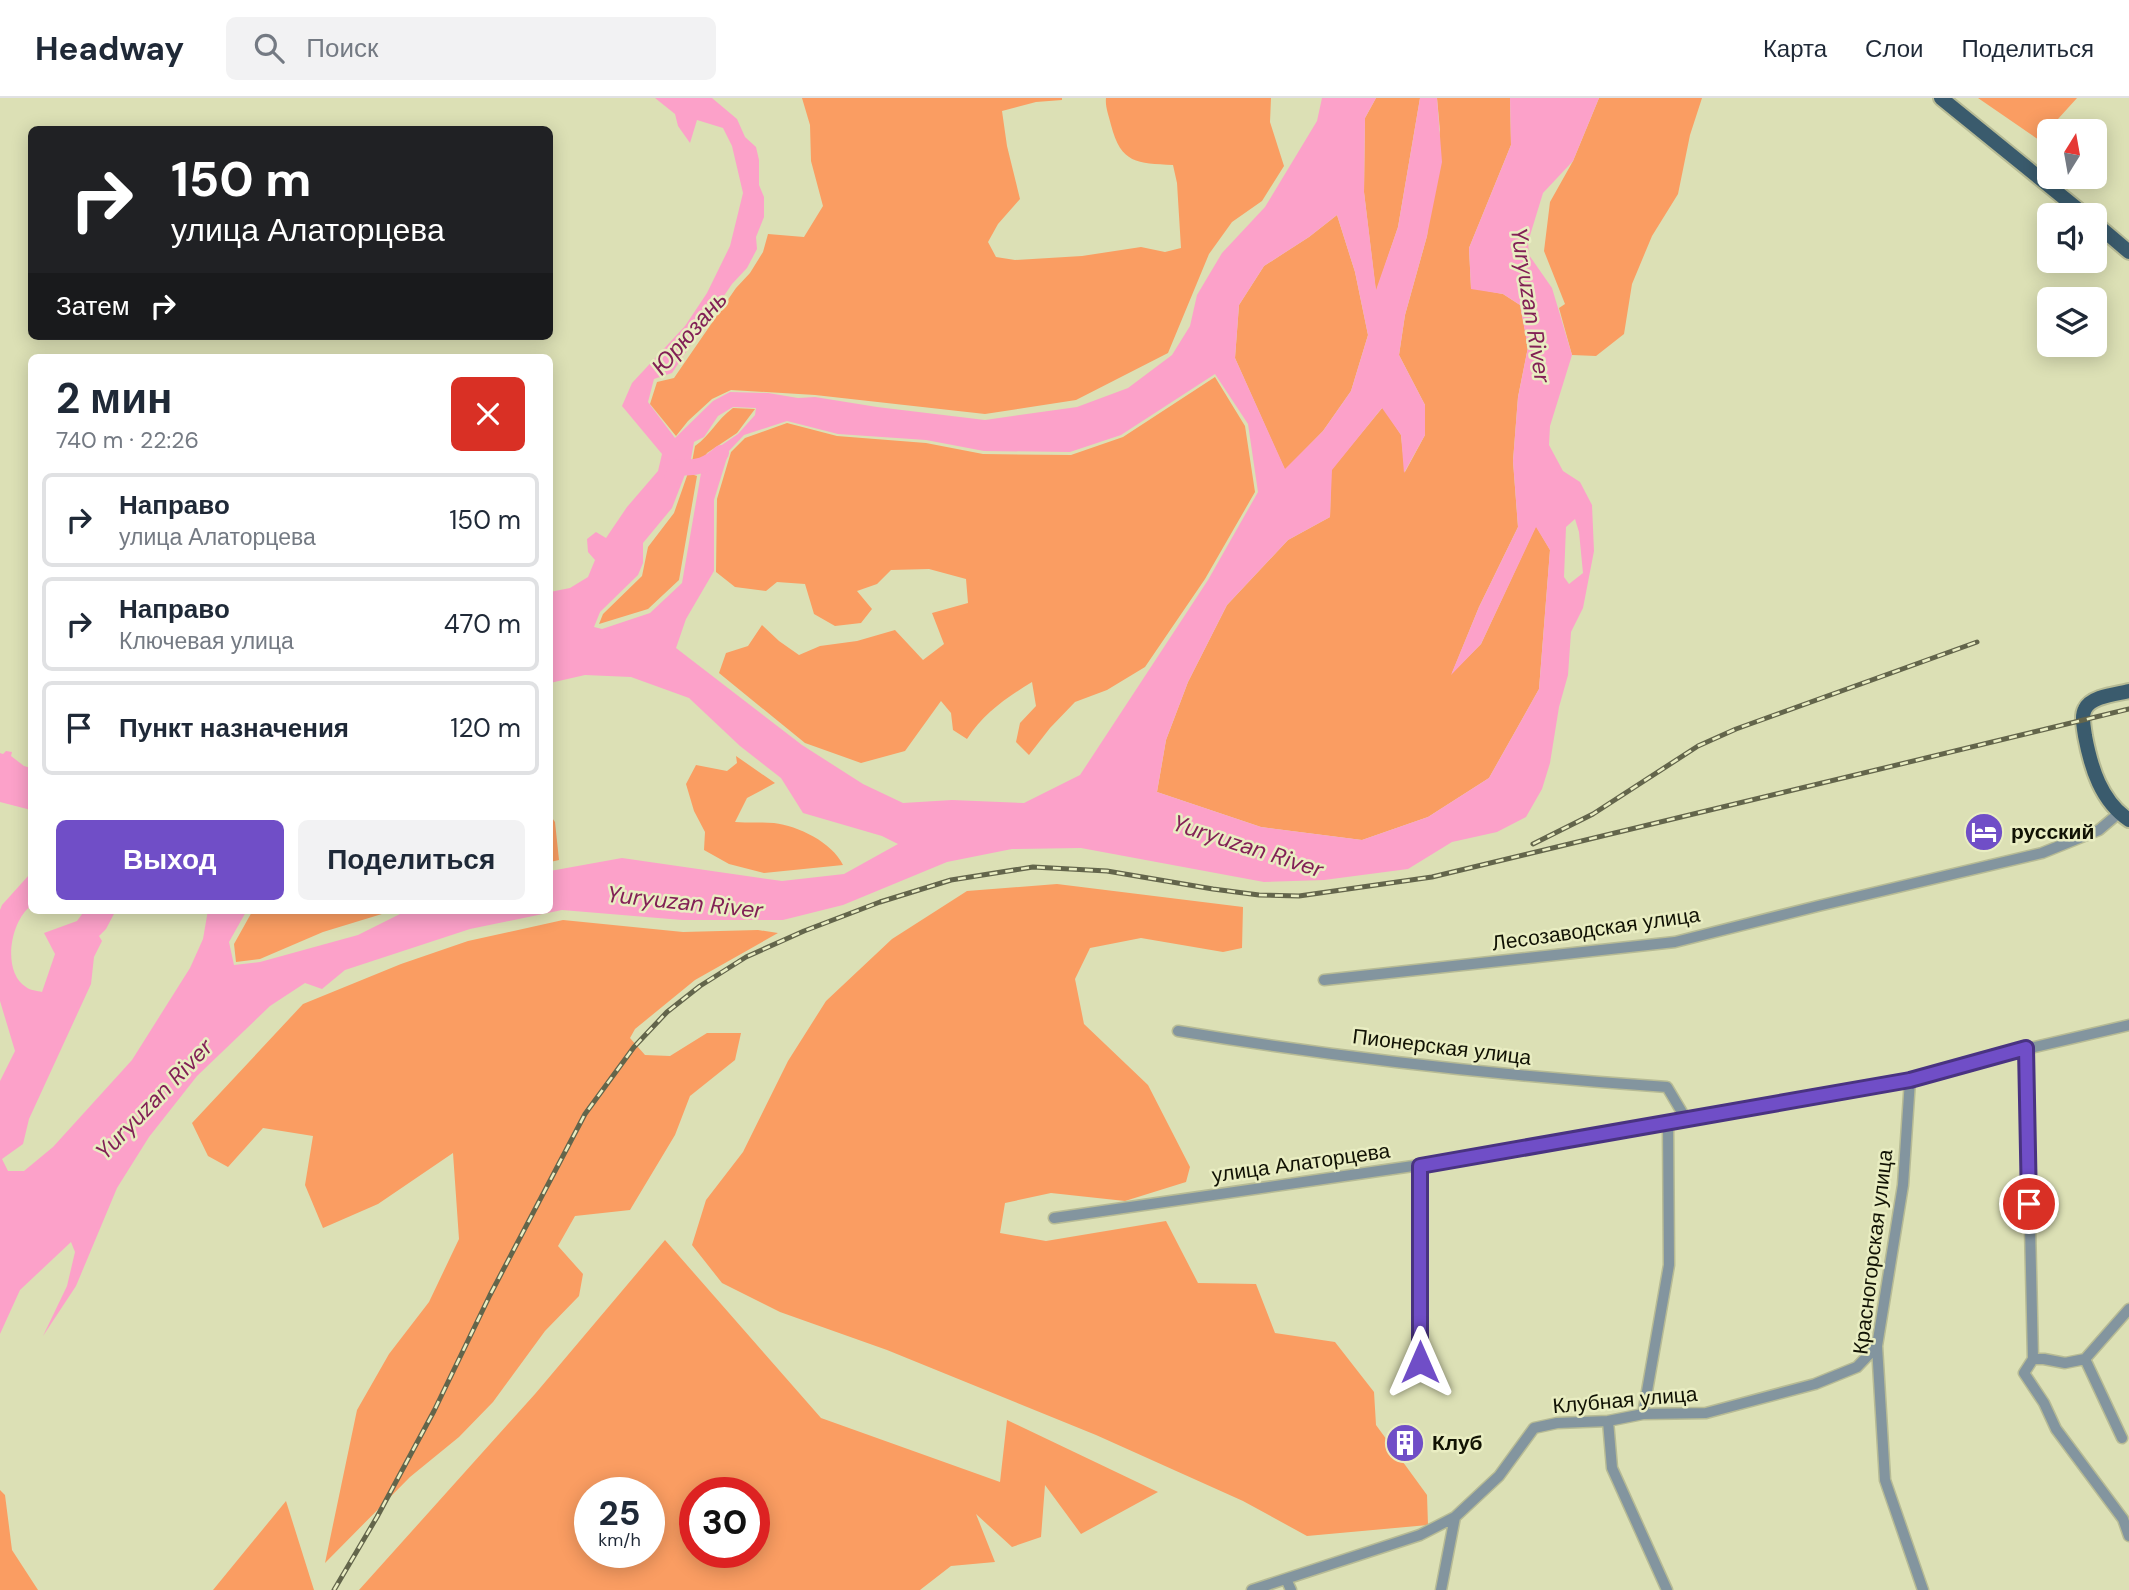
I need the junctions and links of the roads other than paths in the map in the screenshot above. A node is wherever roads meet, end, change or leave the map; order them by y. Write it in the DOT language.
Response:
graph roads {
  1 [pos="1941,98"];
  2 [pos="2070,203"];
  3 [pos="2107,233"];
  4 [pos="2129,252"];
  5 [pos="2129,691"];
  6 [pos="2124,817"];
  7 [pos="1324,980"];
  8 [pos="2129,1026"];
  9 [pos="1178,1031"];
  10 [pos="2026,1048"];
  11 [pos="1910,1080"];
  12 [pos="1686,1119"];
  13 [pos="1668,1123"];
  14 [pos="1420,1166"];
  15 [pos="1054,1218"];
  16 [pos="2129,1309"];
  17 [pos="1877,1346"];
  18 [pos="2033,1359"];
  19 [pos="2085,1359"];
  20 [pos="1420,1362"];
  21 [pos="1643,1414"];
  22 [pos="1608,1421"];
  23 [pos="2122,1438"];
  24 [pos="1455,1517"];
  25 [pos="2129,1536"];
  26 [pos="1286,1579"];
  27 [pos="1252,1590"];
  28 [pos="1291,1590"];
  29 [pos="1441,1590"];
  30 [pos="1667,1590"];
  31 [pos="1923,1590"];
  1 -- 2 [label="main road"];
  3 -- 4 [label="main road"];
  5 -- 6 [label="main road"];
  6 -- 7 [label="street, Лесозаводская улица"];
  8 -- 10 [label="street, улица Алаторцева"];
  9 -- 12 [label="street, Пионерская улица"];
  10 -- 11 [label="street, улица Алаторцева"];
  10 -- 18 [label="street"];
  11 -- 12 [label="street, улица Алаторцева"];
  11 -- 17 [label="street, Красногорская улица"];
  12 -- 13 [label="street, улица Алаторцева"];
  13 -- 14 [label="street, улица Алаторцева"];
  13 -- 21 [label="street"];
  14 -- 15 [label="street, улица Алаторцева"];
  14 -- 20 [label="street"];
  16 -- 19 [label="street"];
  17 -- 21 [label="street, Клубная улица"];
  17 -- 31 [label="street, Красногорская улица"];
  18 -- 19 [label="street"];
  18 -- 25 [label="street"];
  19 -- 23 [label="street"];
  21 -- 22 [label="street, Клубная улица"];
  22 -- 24 [label="street, Клубная улица"];
  22 -- 30 [label="street"];
  24 -- 26 [label="street, Клубная улица"];
  24 -- 29 [label="street"];
  26 -- 27 [label="street, Клубная улица"];
  26 -- 28 [label="street"];
}
